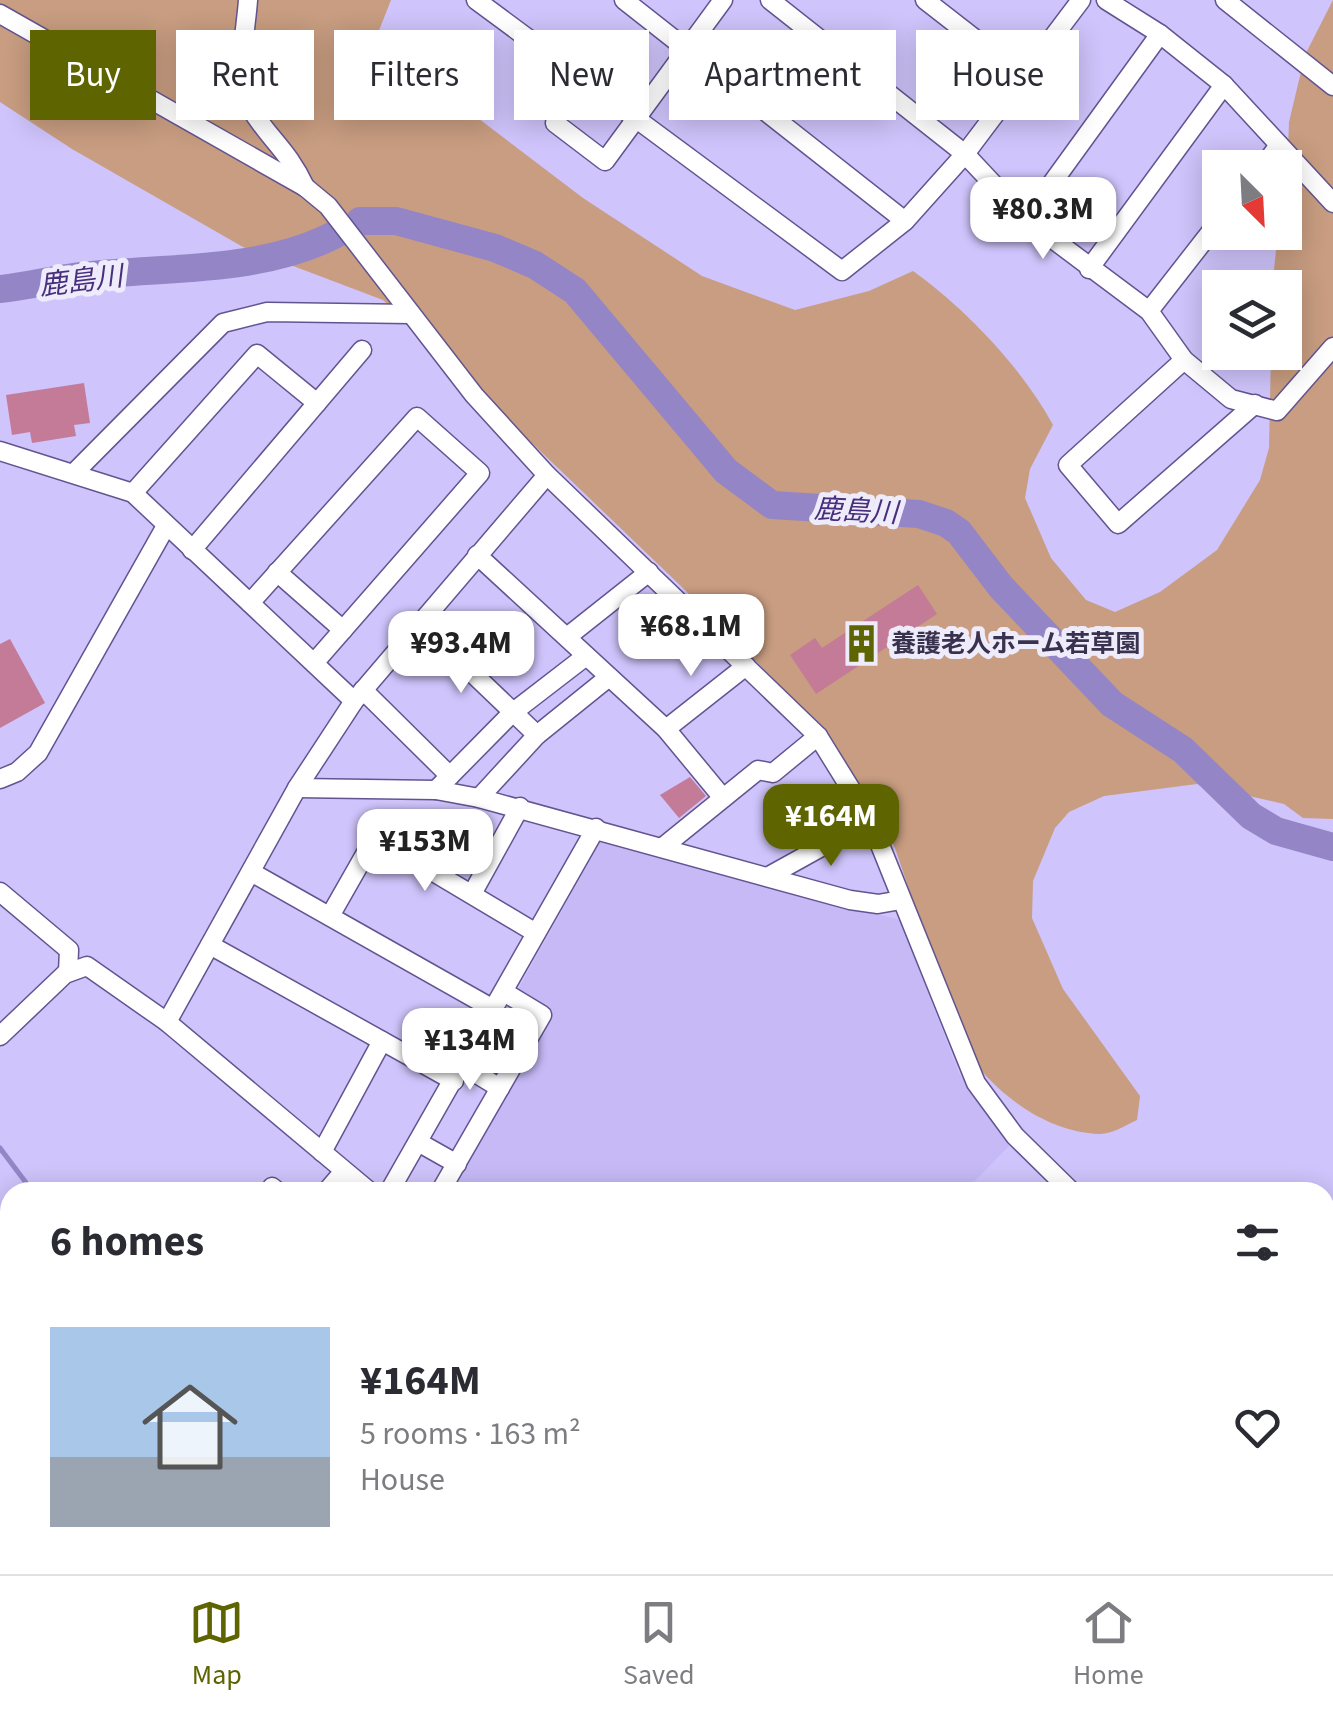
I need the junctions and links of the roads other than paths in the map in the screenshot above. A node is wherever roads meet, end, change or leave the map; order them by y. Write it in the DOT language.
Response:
graph roads {
  1 [pos="248,0"];
  2 [pos="476,0"];
  3 [pos="624,0"];
  4 [pos="723,0"];
  5 [pos="770,0"];
  6 [pos="925,0"];
  7 [pos="1081,0"];
  8 [pos="1106,0"];
  9 [pos="1225,0"];
  10 [pos="0,14"];
  11 [pos="517,30"];
  12 [pos="699,30"];
  13 [pos="964,30"];
  14 [pos="1059,30"];
  15 [pos="1160,34"];
  16 [pos="669,35"];
  17 [pos="669,69"];
  18 [pos="1224,86"];
  19 [pos="1333,86"];
  20 [pos="649,96"];
  21 [pos="631,120"];
  22 [pos="639,120"];
  23 [pos="777,120"];
  24 [pos="991,120"];
  25 [pos="555,124"];
  26 [pos="1279,145"];
  27 [pos="1275,150"];
  28 [pos="965,154"];
  29 [pos="305,188"];
  30 [pos="1333,203"];
  31 [pos="1026,219"];
  32 [pos="905,221"];
  33 [pos="1202,243"];
  34 [pos="1089,269"];
  35 [pos="1150,310"];
  36 [pos="411,314"];
  37 [pos="1333,348"];
  38 [pos="362,350"];
  39 [pos="1184,360"];
  40 [pos="317,402"];
  41 [pos="1255,404"];
  42 [pos="0,451"];
  43 [pos="75,472"];
  44 [pos="547,474"];
  45 [pos="133,493"];
  46 [pos="166,526"];
  47 [pos="192,550"];
  48 [pos="476,555"];
  49 [pos="277,572"];
  50 [pos="649,572"];
  51 [pos="250,603"];
  52 [pos="419,622"];
  53 [pos="343,630"];
  54 [pos="566,638"];
  55 [pos="586,656"];
  56 [pos="314,663"];
  57 [pos="746,666"];
  58 [pos="610,677"];
  59 [pos="359,695"];
  60 [pos="512,713"];
  61 [pos="666,729"];
  62 [pos="537,735"];
  63 [pos="818,736"];
  64 [pos="450,776"];
  65 [pos="0,778"];
  66 [pos="297,788"];
  67 [pos="436,790"];
  68 [pos="479,798"];
  69 [pos="723,798"];
  70 [pos="520,807"];
  71 [pos="870,820"];
  72 [pos="596,828"];
  73 [pos="664,847"];
  74 [pos="251,872"];
  75 [pos="769,876"];
  76 [pos="0,892"];
  77 [pos="472,894"];
  78 [pos="901,900"];
  79 [pos="330,916"];
  80 [pos="536,933"];
  81 [pos="210,945"];
  82 [pos="68,972"];
  83 [pos="504,992"];
  84 [pos="495,1010"];
  85 [pos="167,1022"];
  86 [pos="0,1036"];
  87 [pos="382,1041"];
  88 [pos="458,1073"];
  89 [pos="500,1088"];
  90 [pos="418,1142"];
  91 [pos="322,1152"];
  92 [pos="456,1164"];
  93 [pos="344,1171"];
  94 [pos="335,1182"];
  95 [pos="358,1182"];
  96 [pos="396,1182"];
  97 [pos="446,1182"];
  98 [pos="1062,1182"];
  1 -- 29 [label="street"];
  2 -- 11 [label="street"];
  3 -- 16 [label="street"];
  4 -- 12 [label="street"];
  5 -- 28 [label="street"];
  6 -- 13 [label="street"];
  7 -- 14 [label="street"];
  8 -- 15 [label="street"];
  9 -- 19 [label="street"];
  10 -- 29 [label="street"];
  15 -- 18 [label="street"];
  15 -- 31 [label="street"];
  17 -- 20 [label="street"];
  18 -- 26 [label="street"];
  18 -- 34 [label="street"];
  21 -- 25 [label="street"];
  22 -- 32 [label="street"];
  23 -- 32 [label="street"];
  24 -- 28 [label="street"];
  26 -- 27 [label="street"];
  26 -- 30 [label="street"];
  28 -- 31 [label="street"];
  28 -- 32 [label="street"];
  29 -- 36 [label="street"];
  31 -- 34 [label="street"];
  33 -- 35 [label="street"];
  34 -- 35 [label="street"];
  35 -- 39 [label="street"];
  36 -- 43 [label="street"];
  36 -- 44 [label="street"];
  37 -- 41 [label="street"];
  38 -- 40 [label="street"];
  39 -- 41 [label="street"];
  39 -- 41 [label="street"];
  40 -- 45 [label="street"];
  40 -- 47 [label="street"];
  42 -- 43 [label="street"];
  43 -- 45 [label="street"];
  44 -- 48 [label="street"];
  44 -- 50 [label="street"];
  45 -- 46 [label="street"];
  46 -- 47 [label="street"];
  46 -- 65 [label="street"];
  47 -- 51 [label="street"];
  48 -- 52 [label="street"];
  48 -- 54 [label="street"];
  49 -- 51 [label="street"];
  49 -- 53 [label="street"];
  49 -- 53 [label="street"];
  50 -- 54 [label="street"];
  50 -- 57 [label="street"];
  51 -- 56 [label="street"];
  52 -- 59 [label="street"];
  52 -- 60 [label="street"];
  53 -- 56 [label="street"];
  54 -- 55 [label="street"];
  55 -- 58 [label="street"];
  55 -- 60 [label="street"];
  56 -- 59 [label="street"];
  57 -- 61 [label="street"];
  57 -- 63 [label="street"];
  58 -- 61 [label="street"];
  58 -- 62 [label="street"];
  59 -- 64 [label="street"];
  59 -- 66 [label="street"];
  60 -- 62 [label="street"];
  60 -- 64 [label="street"];
  61 -- 69 [label="street"];
  62 -- 68 [label="street"];
  63 -- 69 [label="street"];
  63 -- 71 [label="street"];
  64 -- 67 [label="street"];
  66 -- 67 [label="street"];
  66 -- 74 [label="street"];
  67 -- 68 [label="street"];
  68 -- 70 [label="street"];
  69 -- 73 [label="street"];
  70 -- 72 [label="street"];
  70 -- 77 [label="street"];
  71 -- 75 [label="street"];
  71 -- 78 [label="street"];
  72 -- 73 [label="street"];
  72 -- 80 [label="street"];
  73 -- 75 [label="street"];
  74 -- 79 [label="street"];
  74 -- 81 [label="street"];
  75 -- 78 [label="street"];
  76 -- 82 [label="street"];
  77 -- 79 [label="street"];
  77 -- 80 [label="street"];
  78 -- 98 [label="street"];
  79 -- 84 [label="street"];
  80 -- 83 [label="street"];
  81 -- 85 [label="street"];
  81 -- 87 [label="street"];
  82 -- 85 [label="street"];
  82 -- 86 [label="street"];
  83 -- 84 [label="street"];
  83 -- 89 [label="street"];
  84 -- 88 [label="street"];
  85 -- 91 [label="street"];
  87 -- 88 [label="street"];
  87 -- 91 [label="street"];
  88 -- 89 [label="street"];
  88 -- 90 [label="street"];
  89 -- 92 [label="street"];
  90 -- 92 [label="street"];
  90 -- 96 [label="street"];
  91 -- 93 [label="street"];
  92 -- 97 [label="street"];
  93 -- 94 [label="street"];
  93 -- 95 [label="street"];
}
